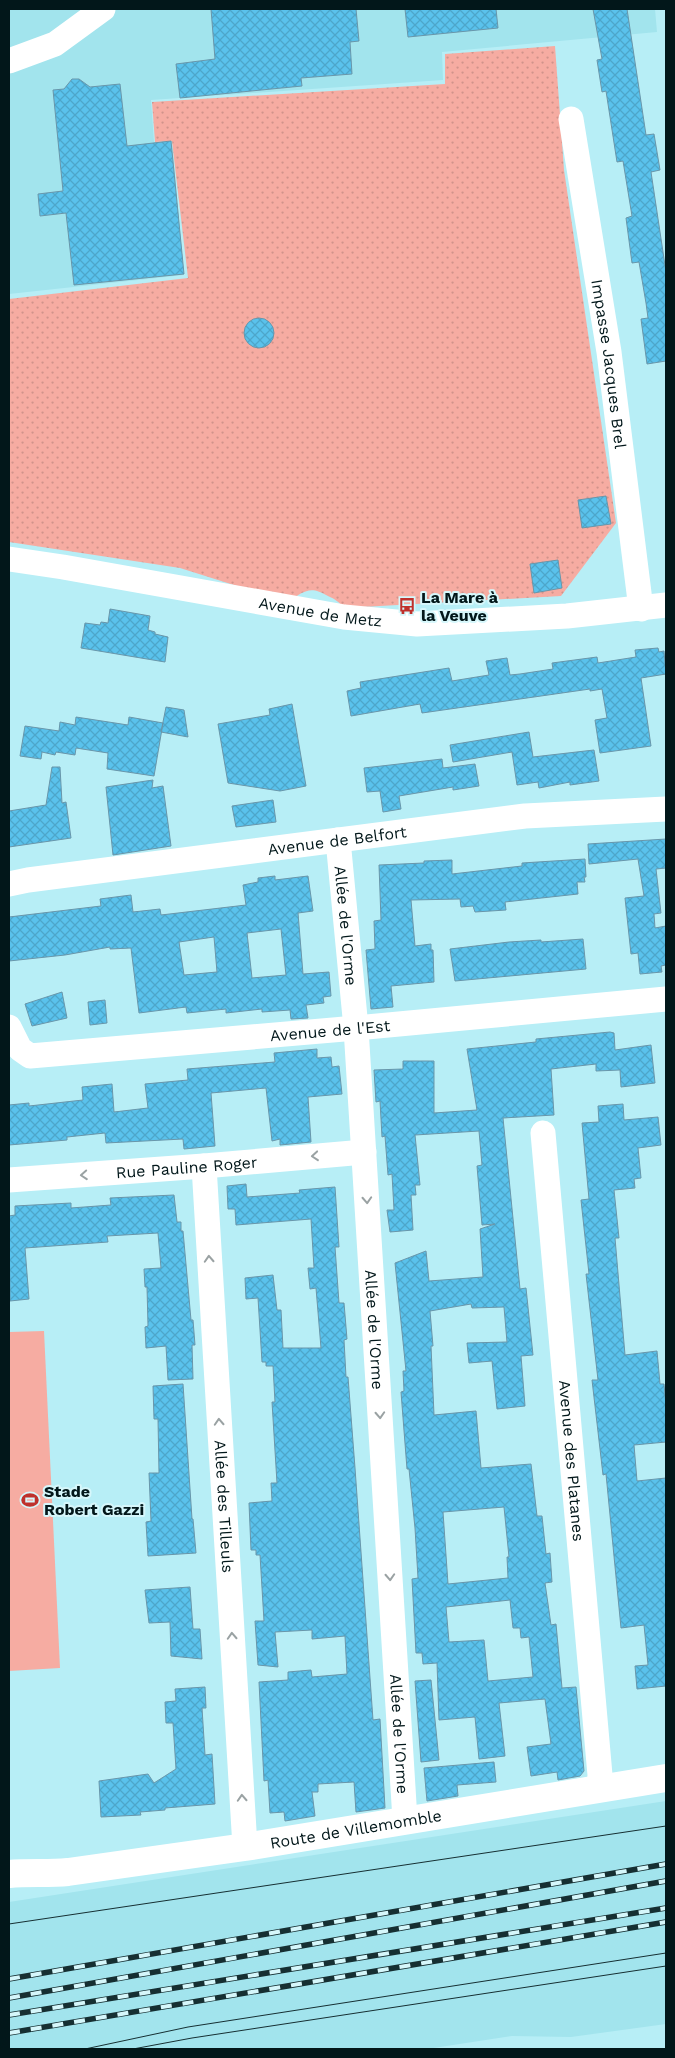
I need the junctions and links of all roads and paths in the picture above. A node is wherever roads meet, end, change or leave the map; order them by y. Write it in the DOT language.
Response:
graph roads {
  1 [pos="103,9"];
  2 [pos="9,61"];
  3 [pos="571,119"];
  4 [pos="9,560"];
  5 [pos="666,605"];
  6 [pos="641,608"];
  7 [pos="666,809"];
  8 [pos="338,840"];
  9 [pos="9,884"];
  10 [pos="666,999"];
  11 [pos="9,1027"];
  12 [pos="356,1028"];
  13 [pos="543,1133"];
  14 [pos="364,1152"];
  15 [pos="204,1166"];
  16 [pos="9,1180"];
  17 [pos="666,1778"];
  18 [pos="599,1789"];
  19 [pos="405,1820"];
  20 [pos="245,1847"];
  21 [pos="9,1874"];
  22 [pos="46,1875"];
  23 [pos="9,1886"];
  1 -- 2 [label="street"];
  3 -- 6 [label="street, Impasse Jacques Brel"];
  4 -- 6 [label="street, Avenue de Metz"];
  5 -- 6 [label="street, Avenue de Metz"];
  7 -- 8 [label="street, Avenue de Belfort"];
  8 -- 9 [label="street, Avenue de Belfort"];
  8 -- 12 [label="street, Allée de l'Orme"];
  10 -- 12 [label="street, Avenue de l'Est"];
  11 -- 12 [label="street, Avenue de l'Est"];
  12 -- 14 [label="street, Allée de l'Orme"];
  13 -- 18 [label="street, Avenue des Platanes"];
  14 -- 15 [label="street, Rue Pauline Roger, one-way"];
  14 -- 19 [label="street, Allée de l'Orme, one-way"];
  15 -- 16 [label="street, Rue Pauline Roger, one-way"];
  20 -- 15 [label="street, Allée des Tilleuls, one-way"];
  17 -- 18 [label="street, Route de Villemomble"];
  18 -- 19 [label="street, Route de Villemomble"];
  19 -- 20 [label="street, Route de Villemomble"];
  20 -- 22 [label="street, Route de Villemomble"];
  21 -- 22 [label="street, Route de Villemomble"];
  22 -- 23 [label="street, Route de Villemomble"];
}
